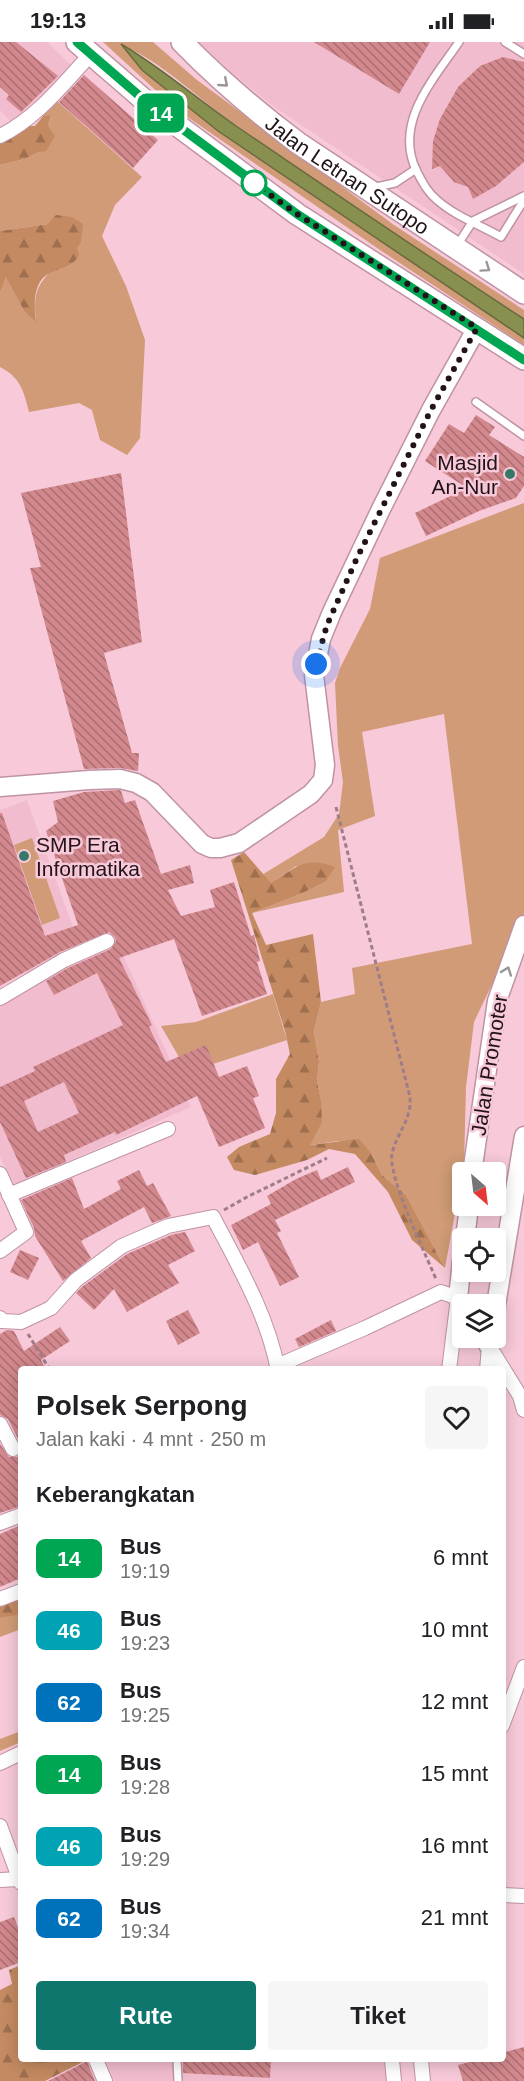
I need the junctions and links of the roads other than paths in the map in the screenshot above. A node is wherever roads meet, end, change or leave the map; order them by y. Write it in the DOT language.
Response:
graph roads {
  1 [pos="182,42"];
  2 [pos="459,42"];
  3 [pos="505,42"];
  4 [pos="83,48"];
  5 [pos="524,54"];
  6 [pos="0,136"];
  7 [pos="416,169"];
  8 [pos="366,189"];
  9 [pos="524,198"];
  10 [pos="473,221"];
  11 [pos="455,248"];
  12 [pos="524,293"];
  13 [pos="477,328"];
  14 [pos="524,360"];
  15 [pos="476,402"];
  16 [pos="524,436"];
  17 [pos="0,787"];
  18 [pos="524,925"];
  19 [pos="107,941"];
  20 [pos="0,998"];
  21 [pos="168,1129"];
  22 [pos="524,1136"];
  23 [pos="474,1162"];
  24 [pos="0,1174"];
  25 [pos="9,1195"];
  26 [pos="0,1251"];
  27 [pos="498,1294"];
  28 [pos="452,1299"];
  29 [pos="0,1321"];
  30 [pos="452,1327"];
  31 [pos="488,1348"];
  32 [pos="492,1348"];
  33 [pos="277,1366"];
  34 [pos="281,1366"];
  35 [pos="449,1366"];
  36 [pos="487,1366"];
  37 [pos="503,1366"];
  38 [pos="506,1372"];
  39 [pos="524,1410"];
  40 [pos="0,1424"];
  41 [pos="13,1449"];
  42 [pos="18,1516"];
  43 [pos="0,1523"];
  44 [pos="18,1592"];
  45 [pos="0,1599"];
  46 [pos="524,1667"];
  47 [pos="506,1715"];
  48 [pos="18,1754"];
  49 [pos="0,1763"];
  50 [pos="0,1826"];
  51 [pos="18,1876"];
  52 [pos="0,1880"];
  53 [pos="18,1881"];
  54 [pos="506,1895"];
  55 [pos="524,1896"];
  56 [pos="97,2062"];
  57 [pos="177,2062"];
  58 [pos="392,2062"];
  59 [pos="421,2062"];
  60 [pos="105,2081"];
  61 [pos="178,2081"];
  62 [pos="394,2081"];
  63 [pos="423,2081"];
  1 -- 8 [label="main road, Jalan Letnan Sutopo, one-way"];
  2 -- 7 [label="lane"];
  3 -- 5 [label="lane"];
  4 -- 6 [label="street"];
  4 -- 13 [label="main road"];
  7 -- 8 [label="lane"];
  7 -- 10 [label="lane"];
  8 -- 11 [label="main road, Jalan Letnan Sutopo"];
  9 -- 10 [label="lane"];
  9 -- 10 [label="lane"];
  10 -- 11 [label="lane"];
  11 -- 12 [label="main road, Jalan Letnan Sutopo, one-way"];
  13 -- 14 [label="main road"];
  13 -- 17 [label="street"];
  15 -- 16 [label="lane"];
  23 -- 18 [label="street, Jalan Promoter, one-way"];
  19 -- 20 [label="street"];
  21 -- 25 [label="street"];
  22 -- 27 [label="street"];
  24 -- 25 [label="street"];
  25 -- 26 [label="street"];
  28 -- 34 [label="street"];
  29 -- 33 [label="street"];
  30 -- 35 [label="street"];
  31 -- 36 [label="street"];
  32 -- 37 [label="street"];
  38 -- 39 [label="street"];
  40 -- 41 [label="street"];
  42 -- 43 [label="street"];
  44 -- 45 [label="street"];
  46 -- 47 [label="street"];
  48 -- 49 [label="street"];
  50 -- 51 [label="street"];
  52 -- 53 [label="street"];
  54 -- 55 [label="street"];
  56 -- 60 [label="street"];
  57 -- 61 [label="lane"];
  58 -- 62 [label="street"];
  59 -- 63 [label="street"];
}
